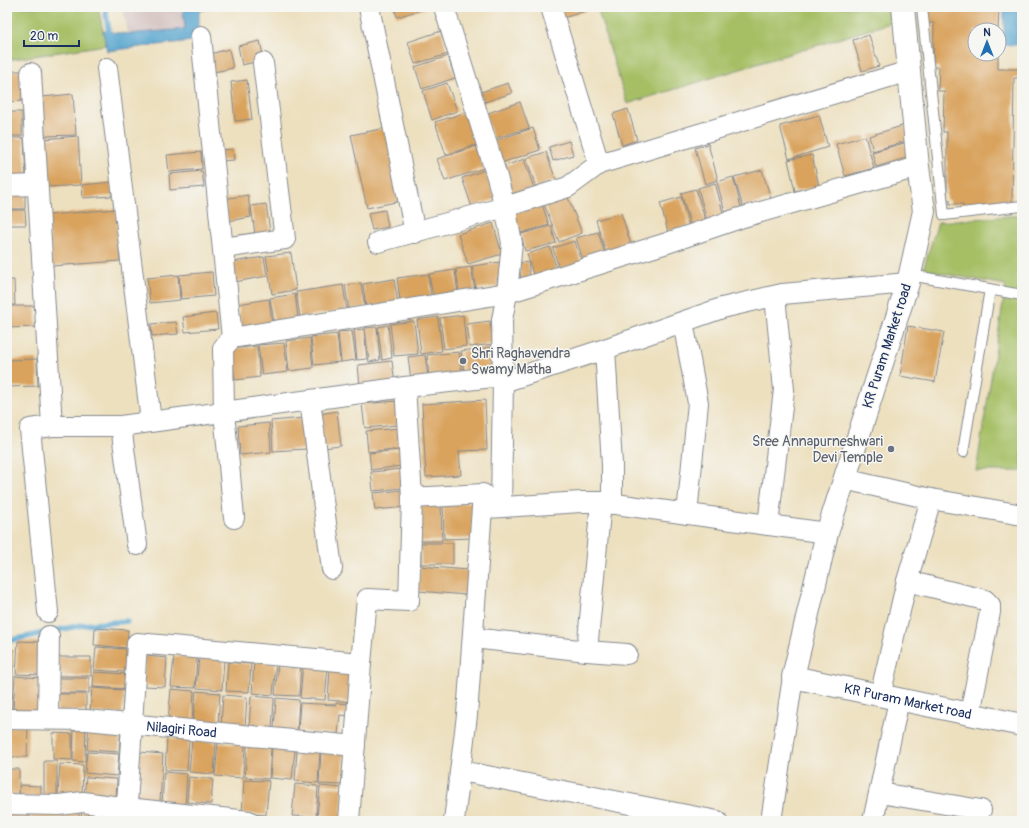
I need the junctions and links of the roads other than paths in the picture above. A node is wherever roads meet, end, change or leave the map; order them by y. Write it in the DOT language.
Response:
graph roads {
  1 [pos="369,7"];
  2 [pos="444,7"];
  3 [pos="551,7"];
  4 [pos="903,7"];
  5 [pos="922,7"];
  6 [pos="201,36"];
  7 [pos="263,63"];
  8 [pos="107,68"];
  9 [pos="909,71"];
  10 [pos="31,72"];
  11 [pos="599,164"];
  12 [pos="918,166"];
  13 [pos="37,185"];
  14 [pos="7,186"];
  15 [pos="1022,206"];
  16 [pos="505,207"];
  17 [pos="415,233"];
  18 [pos="378,242"];
  19 [pos="223,248"];
  20 [pos="909,279"];
  21 [pos="990,289"];
  22 [pos="507,293"];
  23 [pos="1022,295"];
  24 [pos="775,296"];
  25 [pos="684,322"];
  26 [pos="232,338"];
  27 [pos="605,349"];
  28 [pos="503,379"];
  29 [pos="406,387"];
  30 [pos="310,400"];
  31 [pos="224,412"];
  32 [pos="151,421"];
  33 [pos="52,426"];
  34 [pos="121,426"];
  35 [pos="963,452"];
  36 [pos="844,479"];
  37 [pos="412,498"];
  38 [pos="931,499"];
  39 [pos="607,503"];
  40 [pos="492,508"];
  41 [pos="687,514"];
  42 [pos="1022,515"];
  43 [pos="234,518"];
  44 [pos="768,525"];
  45 [pos="827,533"];
  46 [pos="137,545"];
  47 [pos="332,569"];
  48 [pos="908,581"];
  49 [pos="48,612"];
  50 [pos="49,636"];
  51 [pos="473,638"];
  52 [pos="586,650"];
  53 [pos="627,654"];
  54 [pos="361,663"];
  55 [pos="793,677"];
  56 [pos="890,698"];
  57 [pos="970,714"];
  58 [pos="7,719"];
  59 [pos="48,719"];
  60 [pos="132,724"];
  61 [pos="1022,725"];
  62 [pos="355,746"];
  63 [pos="461,771"];
  64 [pos="880,793"];
  65 [pos="7,804"];
  66 [pos="981,810"];
  67 [pos="126,815"];
  68 [pos="249,821"];
  69 [pos="349,821"];
  70 [pos="454,821"];
  71 [pos="717,821"];
  72 [pos="771,821"];
  73 [pos="873,821"];
  1 -- 17 [label="street"];
  2 -- 16 [label="street"];
  3 -- 11 [label="street"];
  4 -- 9 [label="street, KR Puram Market road"];
  5 -- 15 [label="lane"];
  6 -- 19 [label="street"];
  7 -- 19 [label="street"];
  8 -- 32 [label="street"];
  9 -- 11 [label="street"];
  9 -- 12 [label="street, KR Puram Market road"];
  10 -- 13 [label="street"];
  11 -- 16 [label="street"];
  12 -- 20 [label="street, KR Puram Market road"];
  12 -- 22 [label="street"];
  13 -- 14 [label="street"];
  13 -- 33 [label="street"];
  16 -- 17 [label="street"];
  16 -- 22 [label="street"];
  17 -- 18 [label="street"];
  19 -- 26 [label="street"];
  20 -- 21 [label="lane"];
  20 -- 24 [label="street"];
  20 -- 36 [label="street, KR Puram Market road"];
  21 -- 23 [label="lane"];
  21 -- 35 [label="lane"];
  22 -- 26 [label="street"];
  22 -- 28 [label="street"];
  24 -- 25 [label="street"];
  24 -- 44 [label="street"];
  25 -- 27 [label="street"];
  25 -- 41 [label="street"];
  26 -- 31 [label="street"];
  27 -- 28 [label="street"];
  27 -- 39 [label="street"];
  28 -- 29 [label="street"];
  28 -- 40 [label="street"];
  29 -- 30 [label="street"];
  29 -- 37 [label="street"];
  30 -- 31 [label="street"];
  30 -- 47 [label="street"];
  31 -- 32 [label="street"];
  31 -- 43 [label="street"];
  32 -- 34 [label="street"];
  33 -- 34 [label="street"];
  33 -- 49 [label="street"];
  34 -- 46 [label="street"];
  36 -- 38 [label="street"];
  36 -- 45 [label="street, KR Puram Market road"];
  37 -- 40 [label="street"];
  37 -- 54 [label="street"];
  38 -- 42 [label="street"];
  38 -- 48 [label="street"];
  39 -- 40 [label="street"];
  39 -- 41 [label="street"];
  39 -- 52 [label="street"];
  40 -- 51 [label="street"];
  41 -- 44 [label="street"];
  44 -- 45 [label="street"];
  45 -- 55 [label="street, KR Puram Market road"];
  48 -- 56 [label="street"];
  48 -- 57 [label="street"];
  50 -- 59 [label="street"];
  51 -- 52 [label="street"];
  51 -- 63 [label="street"];
  52 -- 53 [label="street"];
  54 -- 60 [label="street"];
  54 -- 62 [label="street"];
  55 -- 56 [label="street, KR Puram Market road"];
  55 -- 72 [label="street, KR Puram Market road"];
  56 -- 57 [label="street, KR Puram Market road"];
  56 -- 64 [label="street"];
  57 -- 61 [label="street, KR Puram Market road"];
  58 -- 59 [label="street, Nilagiri Road"];
  59 -- 60 [label="street, Nilagiri Road"];
  60 -- 62 [label="street, Nilagiri Road"];
  60 -- 67 [label="street"];
  62 -- 69 [label="street"];
  63 -- 70 [label="street"];
  63 -- 71 [label="street"];
  64 -- 66 [label="street"];
  64 -- 73 [label="street"];
  65 -- 67 [label="street"];
  67 -- 68 [label="street"];
}
